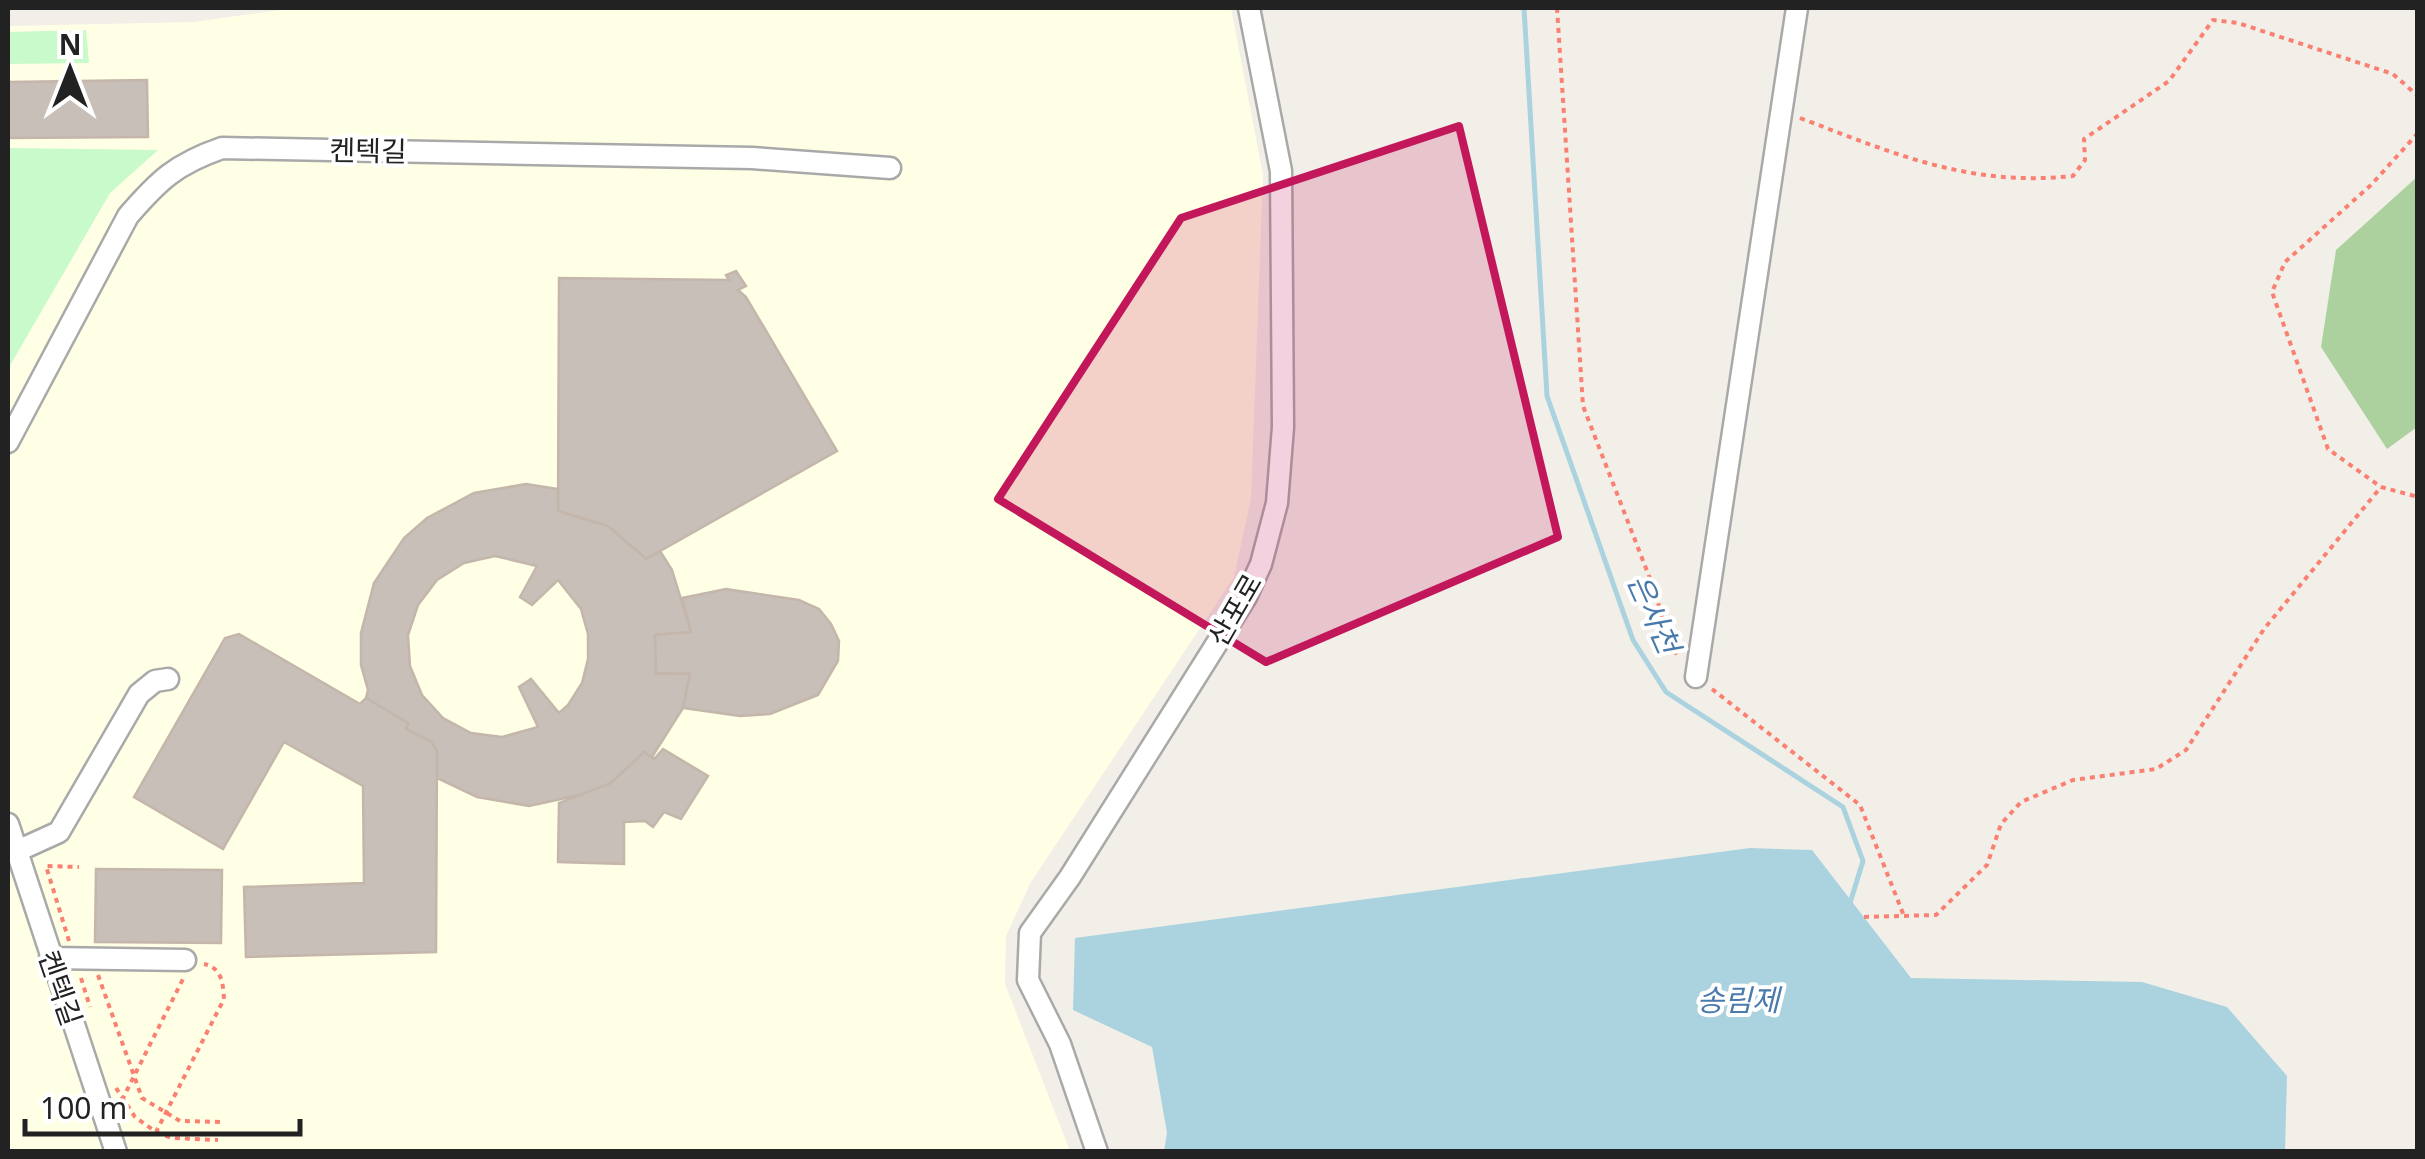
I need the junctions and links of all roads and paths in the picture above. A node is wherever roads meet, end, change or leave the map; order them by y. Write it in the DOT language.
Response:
graph roads {
  1 [pos="1249,8"];
  2 [pos="1557,8"];
  3 [pos="1797,8"];
  4 [pos="2418,96"];
  5 [pos="1780,110"];
  6 [pos="2418,132"];
  7 [pos="890,168"];
  8 [pos="8,442"];
  9 [pos="2380,487"];
  10 [pos="2418,497"];
  11 [pos="1696,677"];
  12 [pos="168,679"];
  13 [pos="8,824"];
  14 [pos="16,852"];
  15 [pos="79,867"];
  16 [pos="1904,916"];
  17 [pos="1864,917"];
  18 [pos="72,950"];
  19 [pos="50,958"];
  20 [pos="188,960"];
  21 [pos="77,965"];
  22 [pos="96,971"];
  23 [pos="93,1016"];
  24 [pos="132,1079"];
  25 [pos="114,1083"];
  26 [pos="122,1100"];
  27 [pos="166,1115"];
  28 [pos="221,1122"];
  29 [pos="156,1132"];
  30 [pos="218,1140"];
  31 [pos="116,1152"];
  32 [pos="1097,1152"];
  1 -- 32 [label="street, 산포로"];
  2 -- 11 [label="path"];
  3 -- 5 [label="street"];
  4 -- 5 [label="path"];
  5 -- 11 [label="street"];
  6 -- 9 [label="path"];
  7 -- 8 [label="street, 켄텍길"];
  9 -- 10 [label="path"];
  9 -- 16 [label="path"];
  11 -- 16 [label="path"];
  12 -- 14 [label="street"];
  13 -- 14 [label="street, 켄텍길"];
  14 -- 19 [label="street, 켄텍길"];
  15 -- 18 [label="path"];
  16 -- 17 [label="path"];
  19 -- 20 [label="street"];
  19 -- 31 [label="street, 켄텍길"];
  20 -- 24 [label="path"];
  20 -- 27 [label="path"];
  21 -- 23 [label="path"];
  22 -- 24 [label="path"];
  24 -- 26 [label="path"];
  24 -- 27 [label="path"];
  25 -- 26 [label="path"];
  26 -- 29 [label="path"];
  27 -- 28 [label="path"];
  27 -- 29 [label="path"];
  29 -- 30 [label="path"];
}
